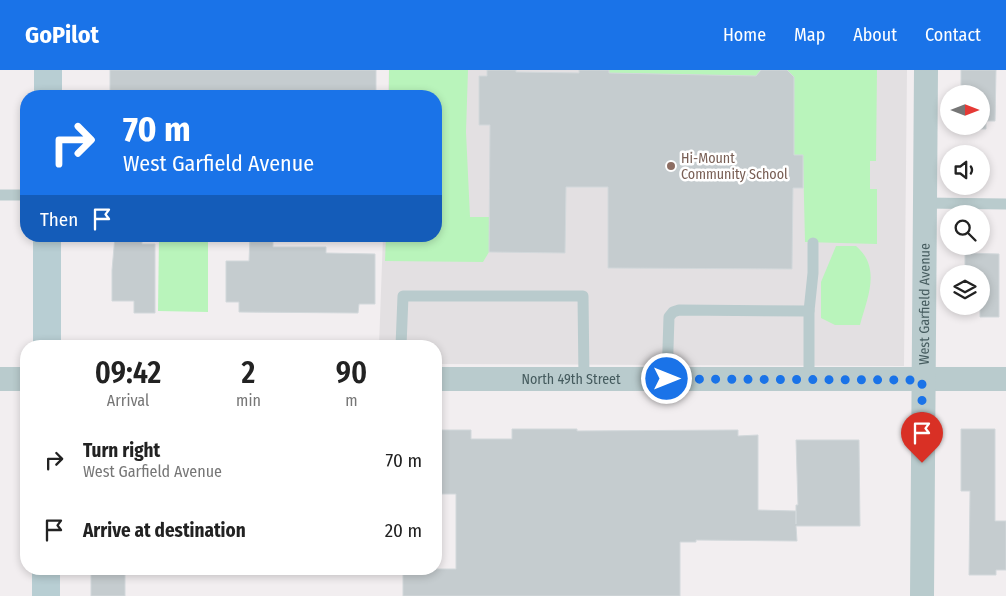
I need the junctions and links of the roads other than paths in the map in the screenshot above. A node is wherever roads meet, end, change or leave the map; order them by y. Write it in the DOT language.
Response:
graph roads {
  1 [pos="48,70"];
  2 [pos="926,70"];
  3 [pos="48,90"];
  4 [pos="0,195"];
  5 [pos="20,195"];
  6 [pos="924,203"];
  7 [pos="1006,204"];
  8 [pos="47,242"];
  9 [pos="813,243"];
  10 [pos="809,311"];
  11 [pos="47,340"];
  12 [pos="401,340"];
  13 [pos="584,378"];
  14 [pos="0,379"];
  15 [pos="20,379"];
  16 [pos="442,379"];
  17 [pos="667,379"];
  18 [pos="809,379"];
  19 [pos="1006,379"];
  20 [pos="922,380"];
  21 [pos="46,575"];
  22 [pos="46,596"];
  23 [pos="922,596"];
  1 -- 3 [label="street"];
  2 -- 6 [label="street, West Garfield Avenue"];
  4 -- 5 [label="lane"];
  6 -- 7 [label="lane"];
  6 -- 20 [label="street, West Garfield Avenue"];
  8 -- 11 [label="street"];
  9 -- 10 [label="lane"];
  10 -- 17 [label="lane"];
  10 -- 18 [label="lane"];
  12 -- 13 [label="lane"];
  13 -- 16 [label="street, North 49th Street"];
  13 -- 17 [label="street, North 49th Street"];
  14 -- 15 [label="street"];
  17 -- 18 [label="street, North 49th Street"];
  18 -- 20 [label="street, North 49th Street"];
  19 -- 20 [label="street, North 49th Street"];
  20 -- 23 [label="street, West Garfield Avenue"];
  21 -- 22 [label="street"];
}
